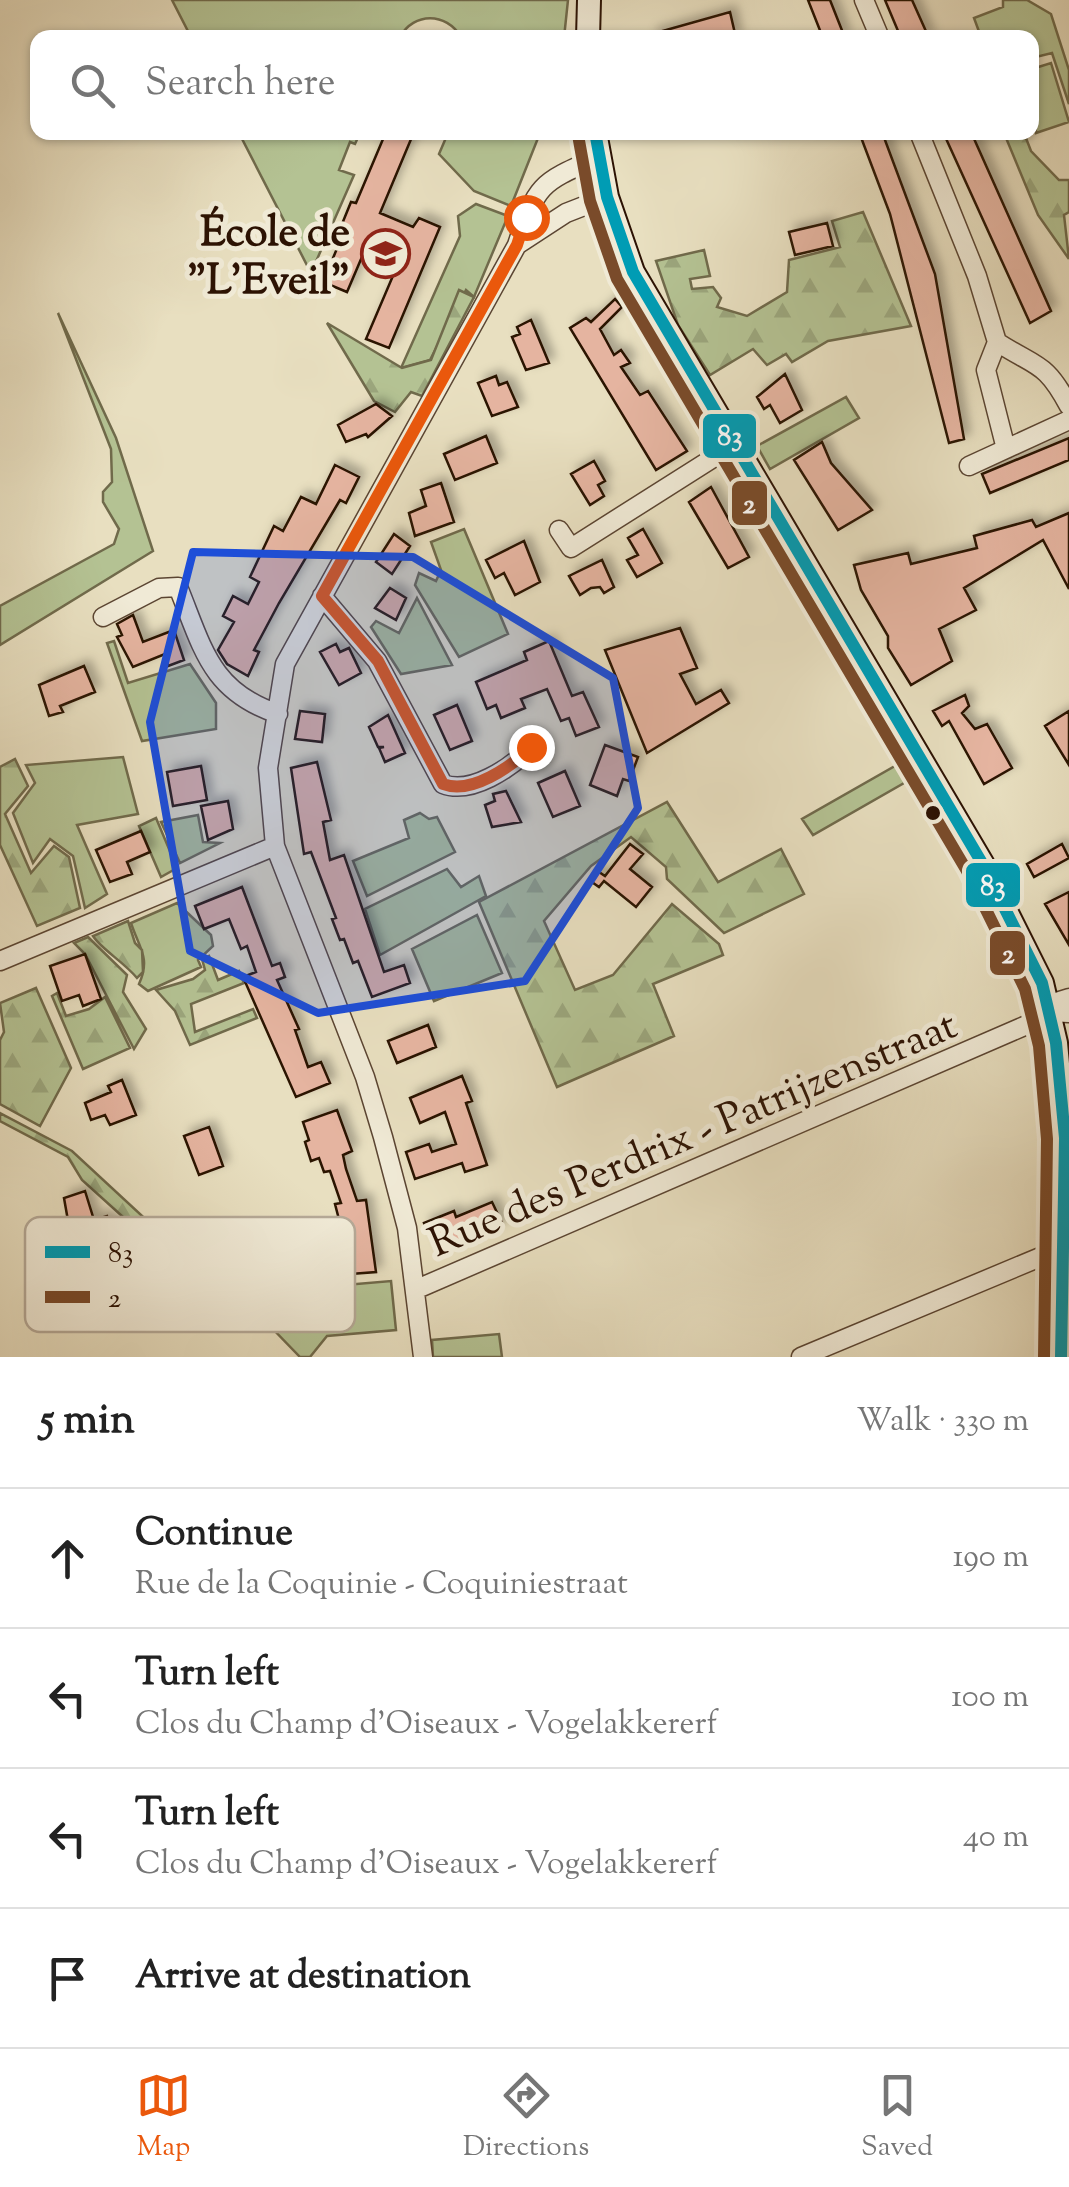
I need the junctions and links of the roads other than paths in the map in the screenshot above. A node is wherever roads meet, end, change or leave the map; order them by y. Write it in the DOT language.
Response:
graph roads {
  1 [pos="589,0"];
  2 [pos="864,0"];
  3 [pos="588,30"];
  4 [pos="877,30"];
  5 [pos="596,140"];
  6 [pos="922,140"];
  7 [pos="599,157"];
  8 [pos="607,197"];
  9 [pos="517,245"];
  10 [pos="997,342"];
  11 [pos="1069,406"];
  12 [pos="1069,420"];
  13 [pos="732,446"];
  14 [pos="1006,450"];
  15 [pos="969,466"];
  16 [pos="559,530"];
  17 [pos="322,596"];
  18 [pos="103,618"];
  19 [pos="278,714"];
  20 [pos="531,747"];
  21 [pos="275,846"];
  22 [pos="0,961"];
  23 [pos="1069,998"];
  24 [pos="1058,1012"];
  25 [pos="1062,1248"];
  26 [pos="417,1288"];
  27 [pos="423,1357"];
  28 [pos="801,1357"];
  29 [pos="1060,1357"];
  1 -- 3 [label="main road"];
  2 -- 4 [label="street"];
  5 -- 7 [label="main road"];
  6 -- 10 [label="street"];
  7 -- 8 [label="main road"];
  7 -- 9 [label="street"];
  8 -- 9 [label="street"];
  8 -- 13 [label="main road"];
  9 -- 17 [label="street"];
  10 -- 11 [label="street"];
  10 -- 14 [label="street"];
  12 -- 14 [label="street"];
  13 -- 16 [label="street"];
  13 -- 24 [label="main road"];
  14 -- 15 [label="street"];
  17 -- 19 [label="street"];
  17 -- 20 [label="street"];
  18 -- 19 [label="street"];
  19 -- 21 [label="street"];
  21 -- 22 [label="street"];
  21 -- 26 [label="street"];
  23 -- 24 [label="street, Rue des Perdrix - Patrijzenstraat"];
  24 -- 25 [label="main road"];
  24 -- 26 [label="street, Rue des Perdrix - Patrijzenstraat"];
  25 -- 28 [label="street"];
  25 -- 29 [label="main road"];
  26 -- 27 [label="street"];
}
